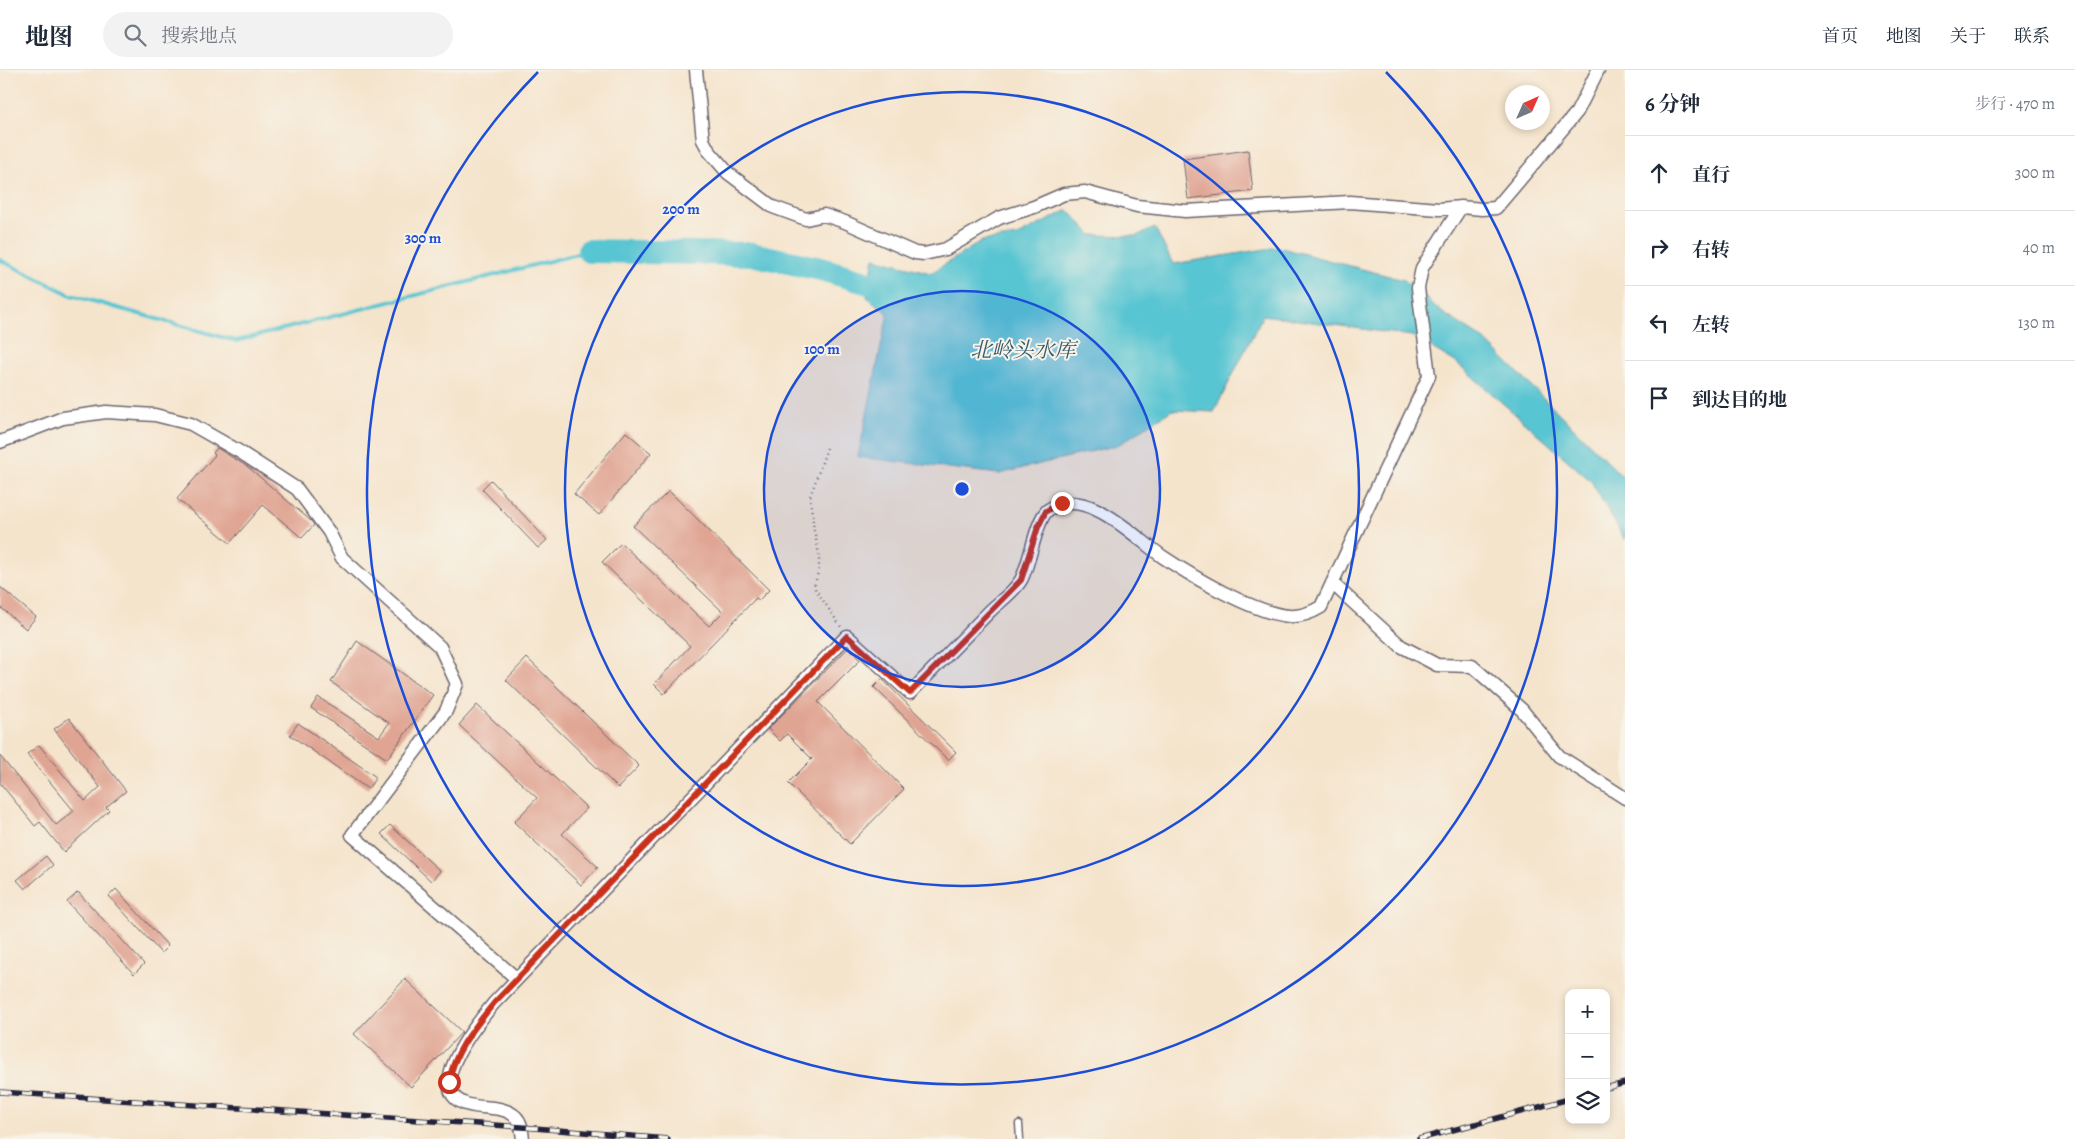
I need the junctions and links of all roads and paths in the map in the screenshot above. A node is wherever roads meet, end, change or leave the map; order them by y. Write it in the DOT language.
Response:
graph roads {
  1 [pos="696,70"];
  2 [pos="1598,70"];
  3 [pos="1460,207"];
  4 [pos="0,442"];
  5 [pos="827,448"];
  6 [pos="1332,583"];
  7 [pos="847,636"];
  8 [pos="1625,798"];
  9 [pos="517,979"];
  10 [pos="1018,1124"];
  11 [pos="523,1139"];
  12 [pos="1020,1139"];
  1 -- 3 [label="street"];
  2 -- 3 [label="street"];
  3 -- 6 [label="street"];
  4 -- 9 [label="street"];
  5 -- 7 [label="path"];
  6 -- 7 [label="street"];
  6 -- 8 [label="street"];
  7 -- 9 [label="street"];
  9 -- 11 [label="street"];
  10 -- 12 [label="lane"];
}
